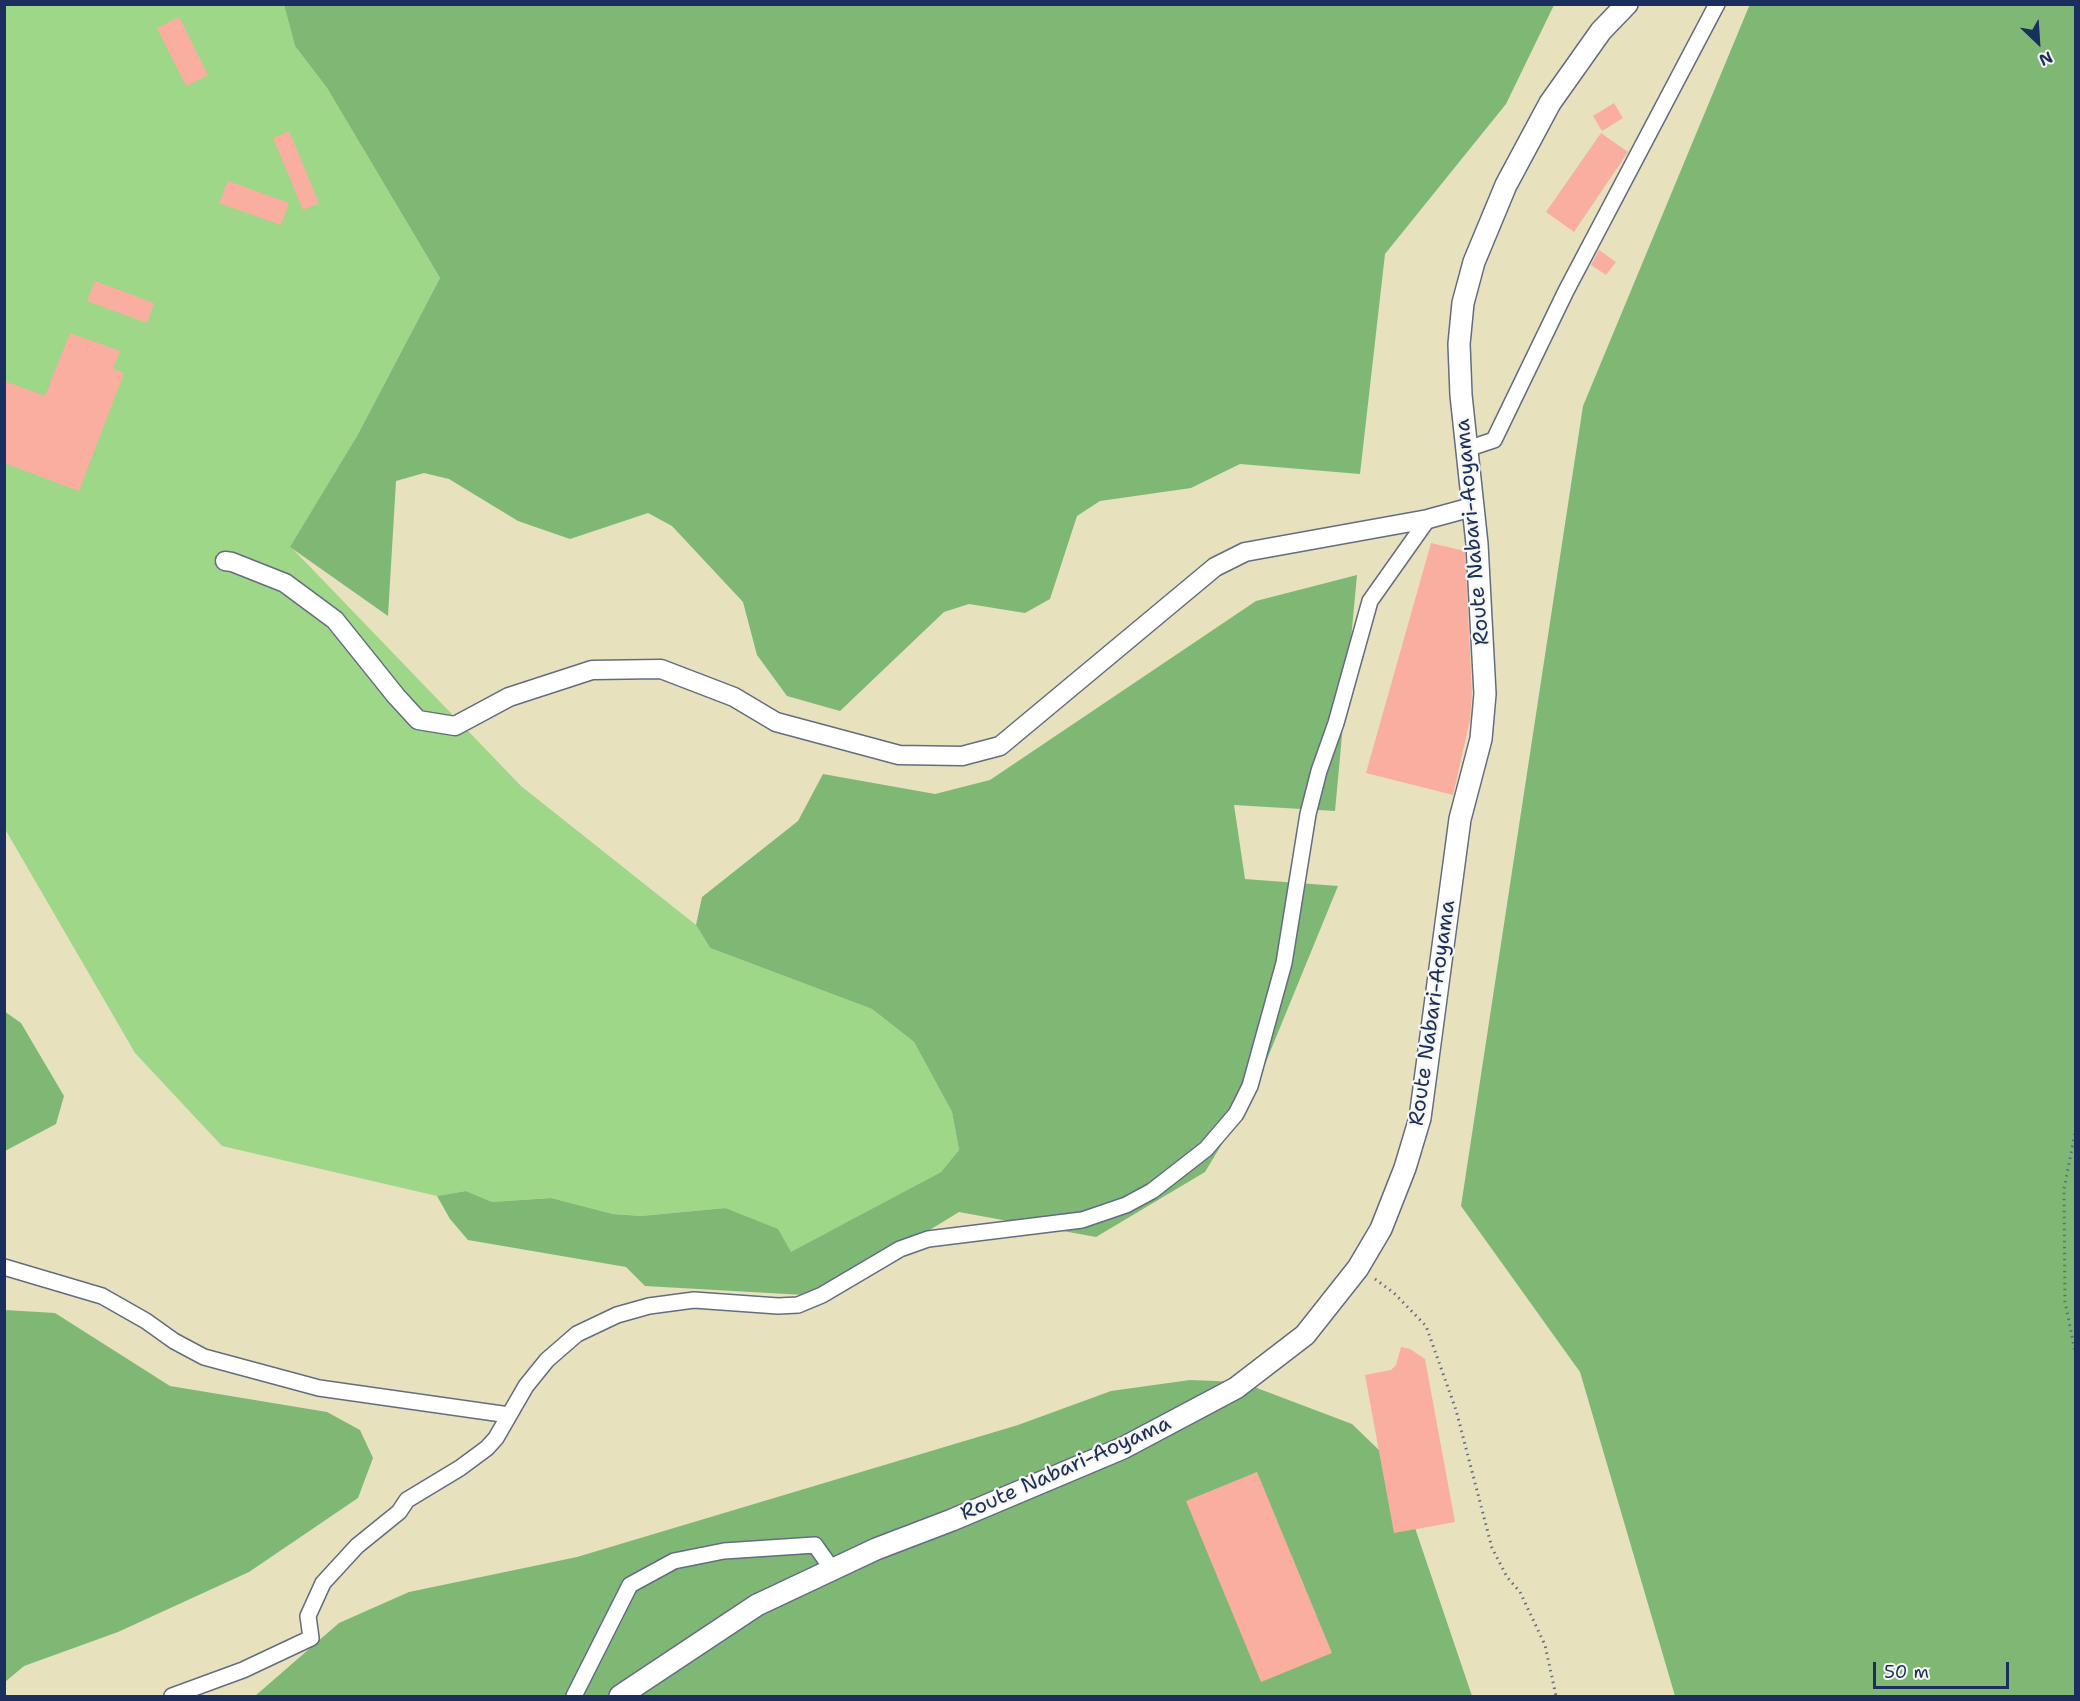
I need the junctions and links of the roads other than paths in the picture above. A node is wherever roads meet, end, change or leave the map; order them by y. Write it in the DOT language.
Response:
graph roads {
  1 [pos="1627,4"];
  2 [pos="1717,4"];
  3 [pos="1467,449"];
  4 [pos="1472,507"];
  5 [pos="1428,519"];
  6 [pos="225,561"];
  7 [pos="4,1267"];
  8 [pos="509,1415"];
  9 [pos="832,1569"];
  10 [pos="172,1696"];
  11 [pos="574,1696"];
  12 [pos="620,1696"];
  1 -- 3 [label="main road, Route Nabari-Aoyama"];
  2 -- 3 [label="street"];
  3 -- 4 [label="main road, Route Nabari-Aoyama"];
  4 -- 5 [label="street"];
  4 -- 9 [label="main road, Route Nabari-Aoyama"];
  5 -- 6 [label="street"];
  5 -- 8 [label="street"];
  7 -- 8 [label="street"];
  8 -- 10 [label="street"];
  9 -- 11 [label="street"];
  9 -- 12 [label="main road, Route Nabari-Aoyama"];
}
